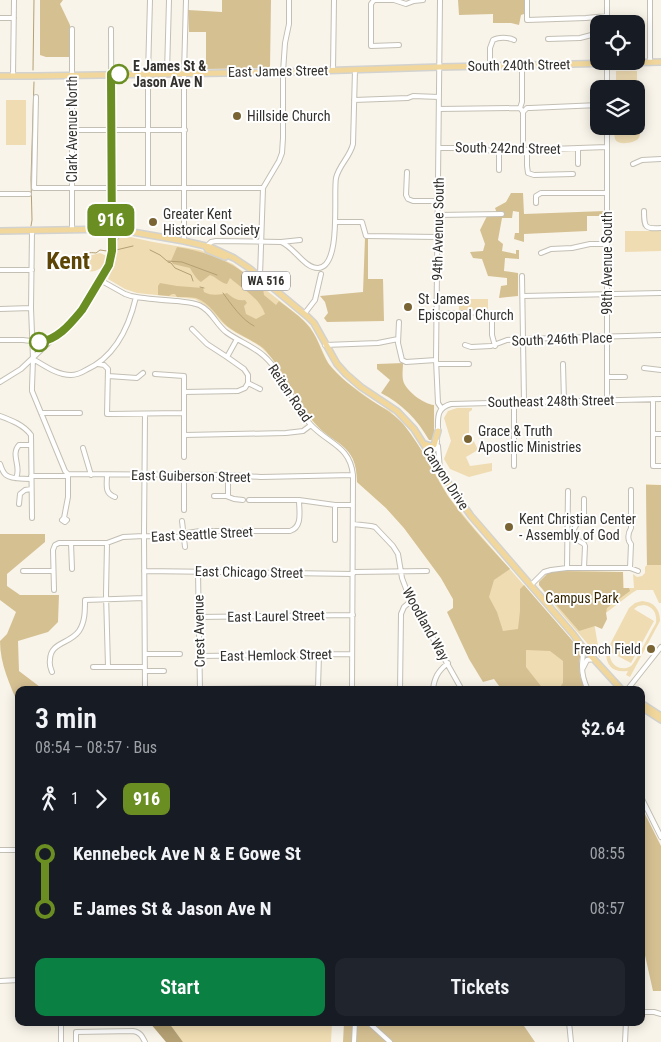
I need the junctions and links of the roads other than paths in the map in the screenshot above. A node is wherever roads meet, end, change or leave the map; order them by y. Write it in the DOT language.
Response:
graph roads {
  1 [pos="14,0"];
  2 [pos="150,0"];
  3 [pos="169,0"];
  4 [pos="186,0"];
  5 [pos="289,0"];
  6 [pos="334,0"];
  7 [pos="374,0"];
  8 [pos="423,0"];
  9 [pos="440,0"];
  10 [pos="527,0"];
  11 [pos="607,0"];
  12 [pos="650,0"];
  13 [pos="607,15"];
  14 [pos="0,18"];
  15 [pos="14,18"];
  16 [pos="590,18"];
  17 [pos="72,29"];
  18 [pos="112,30"];
  19 [pos="590,35"];
  20 [pos="548,39"];
  21 [pos="514,40"];
  22 [pos="399,45"];
  23 [pos="645,62"];
  24 [pos="650,62"];
  25 [pos="661,62"];
  26 [pos="590,63"];
  27 [pos="522,65"];
  28 [pos="440,66"];
  29 [pos="490,66"];
  30 [pos="407,68"];
  31 [pos="333,70"];
  32 [pos="355,70"];
  33 [pos="283,72"];
  34 [pos="167,73"];
  35 [pos="184,73"];
  36 [pos="111,74"];
  37 [pos="148,74"];
  38 [pos="72,75"];
  39 [pos="0,76"];
  40 [pos="14,76"];
  41 [pos="36,96"];
  42 [pos="439,97"];
  43 [pos="354,100"];
  44 [pos="590,105"];
  45 [pos="439,109"];
  46 [pos="521,110"];
  47 [pos="72,130"];
  48 [pos="111,130"];
  49 [pos="148,130"];
  50 [pos="185,130"];
  51 [pos="607,135"];
  52 [pos="439,148"];
  53 [pos="578,148"];
  54 [pos="607,148"];
  55 [pos="525,150"];
  56 [pos="499,151"];
  57 [pos="661,159"];
  58 [pos="578,164"];
  59 [pos="633,164"];
  60 [pos="500,170"];
  61 [pos="406,172"];
  62 [pos="573,174"];
  63 [pos="72,188"];
  64 [pos="111,188"];
  65 [pos="148,188"];
  66 [pos="184,188"];
  67 [pos="262,188"];
  68 [pos="607,193"];
  69 [pos="0,194"];
  70 [pos="29,194"];
  71 [pos="438,201"];
  72 [pos="536,203"];
  73 [pos="644,211"];
  74 [pos="502,214"];
  75 [pos="438,215"];
  76 [pos="335,222"];
  77 [pos="661,228"];
  78 [pos="72,229"];
  79 [pos="112,229"];
  80 [pos="0,231"];
  81 [pos="32,231"];
  82 [pos="134,232"];
  83 [pos="438,237"];
  84 [pos="184,240"];
  85 [pos="300,240"];
  86 [pos="261,241"];
  87 [pos="281,242"];
  88 [pos="112,243"];
  89 [pos="607,244"];
  90 [pos="206,247"];
  91 [pos="541,253"];
  92 [pos="0,270"];
  93 [pos="32,270"];
  94 [pos="321,274"];
  95 [pos="260,276"];
  96 [pos="522,276"];
  97 [pos="100,280"];
  98 [pos="661,293"];
  99 [pos="607,294"];
  100 [pos="523,296"];
  101 [pos="136,297"];
  102 [pos="31,308"];
  103 [pos="0,309"];
  104 [pos="305,313"];
  105 [pos="437,314"];
  106 [pos="398,322"];
  107 [pos="315,328"];
  108 [pos="192,330"];
  109 [pos="661,335"];
  110 [pos="607,337"];
  111 [pos="51,339"];
  112 [pos="237,339"];
  113 [pos="523,339"];
  114 [pos="0,340"];
  115 [pos="398,340"];
  116 [pos="32,341"];
  117 [pos="325,345"];
  118 [pos="465,345"];
  119 [pos="494,346"];
  120 [pos="227,357"];
  121 [pos="33,359"];
  122 [pos="436,362"];
  123 [pos="98,364"];
  124 [pos="469,364"];
  125 [pos="562,364"];
  126 [pos="644,368"];
  127 [pos="661,370"];
  128 [pos="143,373"];
  129 [pos="155,374"];
  130 [pos="108,376"];
  131 [pos="607,377"];
  132 [pos="625,378"];
  133 [pos="0,382"];
  134 [pos="248,383"];
  135 [pos="260,389"];
  136 [pos="184,392"];
  137 [pos="653,399"];
  138 [pos="661,399"];
  139 [pos="607,400"];
  140 [pos="564,401"];
  141 [pos="514,402"];
  142 [pos="524,402"];
  143 [pos="442,409"];
  144 [pos="80,412"];
  145 [pos="41,413"];
  146 [pos="184,413"];
  147 [pos="145,414"];
  148 [pos="0,416"];
  149 [pos="311,425"];
  150 [pos="438,434"];
  151 [pos="653,434"];
  152 [pos="661,434"];
  153 [pos="184,435"];
  154 [pos="425,444"];
  155 [pos="31,445"];
  156 [pos="84,448"];
  157 [pos="430,453"];
  158 [pos="184,457"];
  159 [pos="0,464"];
  160 [pos="514,466"];
  161 [pos="661,466"];
  162 [pos="441,471"];
  163 [pos="68,474"];
  164 [pos="92,475"];
  165 [pos="106,475"];
  166 [pos="145,475"];
  167 [pos="228,475"];
  168 [pos="353,475"];
  169 [pos="184,476"];
  170 [pos="31,477"];
  171 [pos="16,478"];
  172 [pos="31,489"];
  173 [pos="631,490"];
  174 [pos="568,491"];
  175 [pos="214,496"];
  176 [pos="228,496"];
  177 [pos="115,497"];
  178 [pos="584,499"];
  179 [pos="243,500"];
  180 [pos="249,500"];
  181 [pos="299,500"];
  182 [pos="20,504"];
  183 [pos="335,505"];
  184 [pos="353,505"];
  185 [pos="184,510"];
  186 [pos="32,518"];
  187 [pos="64,518"];
  188 [pos="182,521"];
  189 [pos="353,524"];
  190 [pos="183,535"];
  191 [pos="144,536"];
  192 [pos="335,540"];
  193 [pos="71,543"];
  194 [pos="107,543"];
  195 [pos="185,547"];
  196 [pos="567,568"];
  197 [pos="584,568"];
  198 [pos="630,568"];
  199 [pos="72,569"];
  200 [pos="23,571"];
  201 [pos="53,571"];
  202 [pos="144,571"];
  203 [pos="400,571"];
  204 [pos="427,571"];
  205 [pos="638,571"];
  206 [pos="198,572"];
  207 [pos="353,573"];
  208 [pos="531,585"];
  209 [pos="54,590"];
  210 [pos="144,598"];
  211 [pos="107,600"];
  212 [pos="411,601"];
  213 [pos="353,615"];
  214 [pos="199,617"];
  215 [pos="574,634"];
  216 [pos="581,645"];
  217 [pos="661,647"];
  218 [pos="145,654"];
  219 [pos="180,654"];
  220 [pos="352,654"];
  221 [pos="319,655"];
  222 [pos="200,656"];
  223 [pos="594,659"];
  224 [pos="448,664"];
  225 [pos="93,667"];
  226 [pos="108,667"];
  227 [pos="145,669"];
  228 [pos="582,670"];
  229 [pos="52,672"];
  230 [pos="164,672"];
  231 [pos="145,686"];
  232 [pos="200,686"];
  233 [pos="318,686"];
  234 [pos="352,686"];
  235 [pos="400,686"];
  236 [pos="433,686"];
  237 [pos="460,686"];
  238 [pos="586,686"];
  239 [pos="618,686"];
  240 [pos="623,686"];
  241 [pos="630,686"];
  242 [pos="645,706"];
  243 [pos="645,710"];
  244 [pos="661,716"];
  245 [pos="661,720"];
  246 [pos="645,805"];
  247 [pos="661,837"];
  248 [pos="0,850"];
  249 [pos="15,850"];
  250 [pos="15,980"];
  251 [pos="0,981"];
  252 [pos="645,1012"];
  253 [pos="661,1014"];
  254 [pos="61,1026"];
  255 [pos="355,1026"];
  256 [pos="372,1026"];
  257 [pos="569,1026"];
  258 [pos="626,1026"];
  259 [pos="61,1042"];
  260 [pos="76,1042"];
  261 [pos="145,1042"];
  262 [pos="354,1042"];
  263 [pos="390,1042"];
  264 [pos="571,1042"];
  265 [pos="625,1042"];
  1 -- 15 [label="street"];
  2 -- 37 [label="street"];
  3 -- 34 [label="street"];
  4 -- 35 [label="street"];
  5 -- 33 [label="street"];
  6 -- 31 [label="street"];
  7 -- 8 [label="street"];
  7 -- 22 [label="street"];
  9 -- 28 [label="street, 94th Avenue South"];
  10 -- 16 [label="street"];
  11 -- 13 [label="street"];
  12 -- 24 [label="street"];
  14 -- 15 [label="street"];
  15 -- 40 [label="street"];
  17 -- 38 [label="street, Clark Avenue North"];
  18 -- 36 [label="street"];
  19 -- 20 [label="street"];
  21 -- 29 [label="street"];
  23 -- 24 [label="main road, South 240th Street"];
  24 -- 25 [label="main road, South 240th Street"];
  26 -- 27 [label="main road, South 240th Street"];
  27 -- 29 [label="main road, South 240th Street"];
  27 -- 46 [label="street"];
  28 -- 29 [label="main road, South 240th Street"];
  28 -- 30 [label="main road, South 240th Street"];
  28 -- 42 [label="street, 94th Avenue South"];
  30 -- 32 [label="main road, East James Street"];
  31 -- 32 [label="main road, East James Street"];
  31 -- 33 [label="main road, East James Street"];
  32 -- 43 [label="street"];
  33 -- 35 [label="main road, East James Street"];
  33 -- 67 [label="street"];
  34 -- 35 [label="main road, East James Street"];
  34 -- 37 [label="main road, East James Street"];
  35 -- 50 [label="street"];
  36 -- 37 [label="main road, East James Street"];
  36 -- 38 [label="main road, East James Street"];
  36 -- 48 [label="street"];
  37 -- 49 [label="street"];
  38 -- 40 [label="main road, East James Street"];
  38 -- 47 [label="street, Clark Avenue North"];
  39 -- 40 [label="main road, East James Street"];
  41 -- 63 [label="street"];
  42 -- 43 [label="street"];
  42 -- 45 [label="street, 94th Avenue South"];
  43 -- 76 [label="street"];
  44 -- 46 [label="street"];
  45 -- 46 [label="street"];
  45 -- 52 [label="street, 94th Avenue South"];
  46 -- 55 [label="street"];
  47 -- 48 [label="street"];
  47 -- 63 [label="street, Clark Avenue North"];
  48 -- 49 [label="street"];
  48 -- 64 [label="street"];
  49 -- 50 [label="street"];
  49 -- 65 [label="street"];
  50 -- 66 [label="street"];
  51 -- 54 [label="street, 98th Avenue South"];
  52 -- 56 [label="street, South 242nd Street"];
  52 -- 71 [label="street, 94th Avenue South"];
  53 -- 54 [label="street, South 242nd Street"];
  53 -- 55 [label="street, South 242nd Street"];
  53 -- 58 [label="street"];
  54 -- 68 [label="street, 98th Avenue South"];
  55 -- 56 [label="street, South 242nd Street"];
  55 -- 62 [label="street"];
  56 -- 60 [label="street"];
  57 -- 59 [label="street"];
  61 -- 71 [label="street"];
  63 -- 64 [label="street"];
  63 -- 78 [label="street, Clark Avenue North"];
  64 -- 65 [label="street"];
  64 -- 79 [label="street"];
  65 -- 66 [label="street"];
  66 -- 67 [label="street"];
  66 -- 84 [label="street"];
  67 -- 86 [label="street"];
  68 -- 72 [label="street"];
  68 -- 89 [label="street, 98th Avenue South"];
  69 -- 70 [label="street"];
  71 -- 75 [label="street, 94th Avenue South"];
  73 -- 77 [label="street"];
  74 -- 75 [label="street"];
  75 -- 83 [label="street, 94th Avenue South"];
  76 -- 83 [label="street"];
  76 -- 87 [label="street"];
  78 -- 79 [label="main road, WA 516"];
  78 -- 81 [label="main road, WA 516"];
  79 -- 82 [label="main road, WA 516"];
  79 -- 88 [label="street"];
  80 -- 81 [label="main road, WA 516"];
  81 -- 93 [label="street"];
  82 -- 84 [label="main road, WA 516"];
  82 -- 88 [label="street"];
  83 -- 105 [label="street, 94th Avenue South"];
  84 -- 90 [label="main road, Canyon Drive / WA 516"];
  85 -- 87 [label="street"];
  86 -- 87 [label="street"];
  86 -- 90 [label="street"];
  86 -- 95 [label="street"];
  88 -- 97 [label="street"];
  89 -- 91 [label="street"];
  89 -- 99 [label="street, 98th Avenue South"];
  90 -- 95 [label="main road, Canyon Drive / WA 516"];
  90 -- 107 [label="main road, Canyon Drive / WA 516"];
  92 -- 93 [label="street"];
  93 -- 102 [label="street"];
  94 -- 104 [label="street"];
  95 -- 104 [label="main road, Canyon Drive / WA 516"];
  96 -- 100 [label="street"];
  97 -- 101 [label="street, Reiten Road"];
  97 -- 111 [label="street"];
  98 -- 99 [label="street"];
  99 -- 100 [label="street"];
  99 -- 110 [label="street, 98th Avenue South"];
  100 -- 113 [label="street"];
  101 -- 112 [label="street, Reiten Road"];
  101 -- 123 [label="street"];
  102 -- 103 [label="street"];
  102 -- 116 [label="street"];
  104 -- 107 [label="main road, Canyon Drive / WA 516"];
  105 -- 119 [label="street"];
  105 -- 122 [label="street, 94th Avenue South"];
  106 -- 115 [label="street"];
  107 -- 117 [label="main road, Canyon Drive / WA 516"];
  108 -- 120 [label="street"];
  109 -- 110 [label="street, South 246th Place"];
  110 -- 113 [label="street, South 246th Place"];
  110 -- 131 [label="street, 98th Avenue South"];
  111 -- 116 [label="street"];
  111 -- 121 [label="street"];
  112 -- 120 [label="street"];
  112 -- 149 [label="street, Reiten Road"];
  113 -- 119 [label="street, South 246th Place"];
  113 -- 142 [label="street"];
  114 -- 116 [label="street"];
  115 -- 117 [label="street"];
  115 -- 122 [label="street"];
  116 -- 121 [label="street"];
  117 -- 154 [label="main road, Canyon Drive / WA 516"];
  118 -- 119 [label="street, South 246th Place"];
  120 -- 134 [label="street"];
  121 -- 123 [label="street"];
  121 -- 133 [label="street"];
  121 -- 145 [label="street"];
  122 -- 124 [label="street"];
  122 -- 143 [label="street, 94th Avenue South"];
  123 -- 130 [label="street"];
  125 -- 140 [label="street"];
  126 -- 127 [label="street"];
  128 -- 130 [label="street"];
  129 -- 136 [label="street"];
  130 -- 147 [label="street"];
  131 -- 132 [label="street"];
  131 -- 139 [label="street, 98th Avenue South"];
  134 -- 135 [label="street"];
  134 -- 136 [label="street"];
  136 -- 146 [label="street"];
  137 -- 138 [label="street, Southeast 248th Street"];
  137 -- 139 [label="street, Southeast 248th Street"];
  137 -- 151 [label="street"];
  139 -- 140 [label="street, Southeast 248th Street"];
  140 -- 142 [label="street, Southeast 248th Street"];
  141 -- 142 [label="street, Southeast 248th Street"];
  141 -- 143 [label="street, Southeast 248th Street"];
  141 -- 160 [label="street"];
  143 -- 150 [label="street, 94th Avenue South"];
  144 -- 145 [label="street"];
  145 -- 163 [label="street"];
  146 -- 147 [label="street"];
  146 -- 153 [label="street"];
  147 -- 166 [label="street"];
  148 -- 155 [label="street"];
  149 -- 153 [label="street"];
  149 -- 168 [label="street, Reiten Road"];
  150 -- 154 [label="main road"];
  150 -- 157 [label="street, 94th Avenue South"];
  150 -- 162 [label="street"];
  151 -- 152 [label="street"];
  151 -- 161 [label="street"];
  153 -- 158 [label="street"];
  154 -- 157 [label="main road, Canyon Drive / WA 516"];
  155 -- 170 [label="street"];
  155 -- 171 [label="street"];
  156 -- 164 [label="street"];
  157 -- 162 [label="main road, Canyon Drive / WA 516"];
  159 -- 171 [label="street"];
  162 -- 208 [label="main road, Canyon Drive / WA 516"];
  163 -- 164 [label="street, East Guiberson Street"];
  163 -- 170 [label="street, East Guiberson Street"];
  163 -- 187 [label="street"];
  164 -- 165 [label="street, East Guiberson Street"];
  165 -- 166 [label="street, East Guiberson Street"];
  165 -- 177 [label="street"];
  166 -- 169 [label="street, East Guiberson Street"];
  166 -- 191 [label="street"];
  167 -- 168 [label="street, East Guiberson Street"];
  167 -- 169 [label="street, East Guiberson Street"];
  167 -- 176 [label="street"];
  168 -- 184 [label="street, Reiten Road"];
  169 -- 185 [label="street"];
  170 -- 171 [label="street, East Guiberson Street"];
  170 -- 172 [label="street"];
  172 -- 182 [label="street"];
  172 -- 186 [label="street"];
  173 -- 198 [label="street"];
  174 -- 196 [label="street"];
  175 -- 176 [label="street"];
  176 -- 179 [label="street"];
  178 -- 197 [label="street"];
  180 -- 181 [label="street"];
  181 -- 183 [label="street"];
  181 -- 190 [label="street, East Seattle Street"];
  183 -- 184 [label="street"];
  183 -- 192 [label="street"];
  184 -- 189 [label="street, Reiten Road"];
  188 -- 190 [label="street"];
  189 -- 203 [label="street, Woodland Way"];
  189 -- 207 [label="street, Reiten Road"];
  190 -- 191 [label="street, East Seattle Street"];
  190 -- 195 [label="street"];
  191 -- 194 [label="street, East Seattle Street"];
  191 -- 202 [label="street"];
  193 -- 194 [label="street, East Seattle Street"];
  193 -- 199 [label="street"];
  193 -- 201 [label="street, East Seattle Street"];
  194 -- 211 [label="street"];
  196 -- 197 [label="street"];
  196 -- 208 [label="street"];
  197 -- 198 [label="street"];
  198 -- 205 [label="street"];
  200 -- 201 [label="street"];
  201 -- 209 [label="street"];
  202 -- 206 [label="street, East Chicago Street"];
  202 -- 210 [label="street"];
  203 -- 204 [label="street, East Chicago Street"];
  203 -- 207 [label="street, East Chicago Street"];
  203 -- 212 [label="street, Woodland Way"];
  206 -- 207 [label="street, East Chicago Street"];
  206 -- 214 [label="street, Crest Avenue"];
  207 -- 213 [label="street, Reiten Road"];
  208 -- 215 [label="main road, Canyon Drive / WA 516"];
  210 -- 211 [label="street"];
  210 -- 218 [label="street"];
  211 -- 226 [label="street"];
  211 -- 229 [label="street"];
  212 -- 224 [label="street, Woodland Way"];
  212 -- 235 [label="street"];
  213 -- 214 [label="street, East Laurel Street"];
  213 -- 220 [label="street, Reiten Road"];
  214 -- 222 [label="street, Crest Avenue"];
  215 -- 216 [label="main road, Canyon Drive / WA 516"];
  215 -- 240 [label="main road, Canyon Drive / WA 516"];
  216 -- 223 [label="main road, Canyon Drive / WA 516"];
  216 -- 228 [label="street"];
  217 -- 241 [label="street"];
  218 -- 219 [label="street"];
  218 -- 227 [label="street"];
  220 -- 221 [label="street, East Hemlock Street"];
  220 -- 234 [label="street, Reiten Road"];
  221 -- 222 [label="street, East Hemlock Street"];
  221 -- 233 [label="street"];
  222 -- 232 [label="street, Crest Avenue"];
  223 -- 228 [label="street"];
  223 -- 239 [label="main road, Canyon Drive / WA 516"];
  224 -- 236 [label="street"];
  224 -- 237 [label="street, Woodland Way"];
  225 -- 226 [label="street"];
  226 -- 227 [label="street"];
  227 -- 230 [label="street"];
  227 -- 231 [label="street"];
  228 -- 238 [label="street"];
  242 -- 244 [label="main road"];
  243 -- 245 [label="main road"];
  246 -- 247 [label="street"];
  248 -- 249 [label="street"];
  250 -- 251 [label="street"];
  252 -- 253 [label="street"];
  254 -- 259 [label="street"];
  255 -- 262 [label="street"];
  256 -- 263 [label="street"];
  257 -- 264 [label="street"];
  258 -- 265 [label="street"];
  260 -- 261 [label="street"];
}
